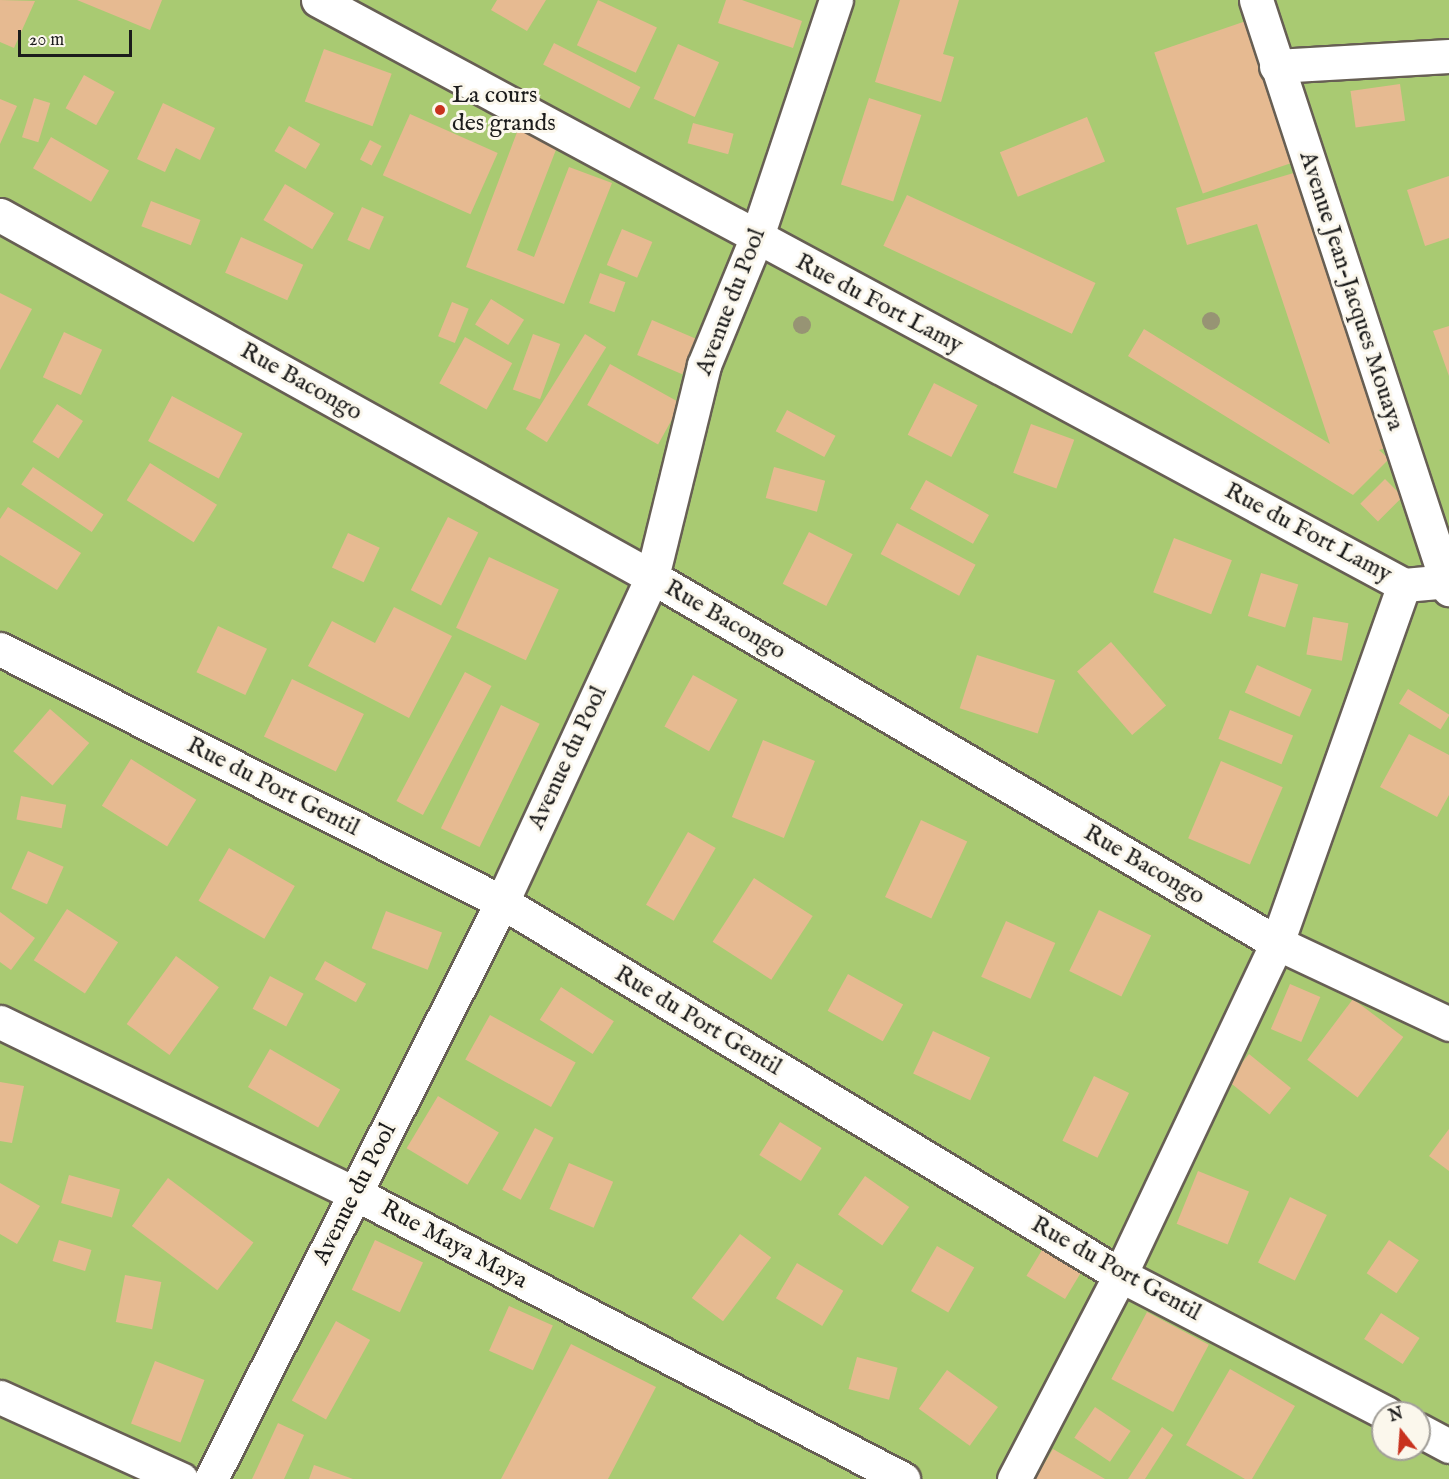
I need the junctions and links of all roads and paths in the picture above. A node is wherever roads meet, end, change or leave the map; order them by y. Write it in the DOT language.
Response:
graph roads {
  1 [pos="318,0"];
  2 [pos="836,0"];
  3 [pos="1256,0"];
  4 [pos="1449,56"];
  5 [pos="1276,66"];
  6 [pos="0,215"];
  7 [pos="756,239"];
  8 [pos="652,577"];
  9 [pos="1448,584"];
  10 [pos="1404,585"];
  11 [pos="0,649"];
  12 [pos="502,902"];
  13 [pos="1277,944"];
  14 [pos="0,1023"];
  15 [pos="1449,1024"];
  16 [pos="356,1194"];
  17 [pos="1120,1275"];
  18 [pos="0,1397"];
  19 [pos="1371,1405"];
  20 [pos="1431,1436"];
  21 [pos="1449,1446"];
  22 [pos="181,1479"];
  23 [pos="210,1479"];
  24 [pos="903,1479"];
  25 [pos="1014,1479"];
  1 -- 7 [label="street, Rue du Fort Lamy"];
  2 -- 7 [label="street, Avenue du Pool"];
  3 -- 5 [label="street, Avenue Jean-Jacques Mouaya"];
  4 -- 5 [label="street"];
  5 -- 9 [label="street, Avenue Jean-Jacques Mouaya"];
  6 -- 8 [label="street, Rue Bacongo"];
  7 -- 8 [label="street, Avenue du Pool"];
  7 -- 10 [label="street, Rue du Fort Lamy"];
  8 -- 12 [label="street, Avenue du Pool"];
  8 -- 13 [label="street, Rue Bacongo"];
  9 -- 10 [label="street, Rue du Fort Lamy"];
  10 -- 13 [label="street"];
  11 -- 12 [label="street, Rue du Port Gentil"];
  12 -- 16 [label="street, Avenue du Pool"];
  12 -- 17 [label="street, Rue du Port Gentil"];
  13 -- 15 [label="street, Rue Bacongo"];
  13 -- 17 [label="street"];
  14 -- 16 [label="street, Rue Maya Maya"];
  16 -- 23 [label="street, Avenue du Pool"];
  16 -- 24 [label="street, Rue Maya Maya"];
  17 -- 19 [label="street, Rue du Port Gentil"];
  17 -- 25 [label="street"];
  18 -- 22 [label="street"];
  20 -- 21 [label="street"];
}
